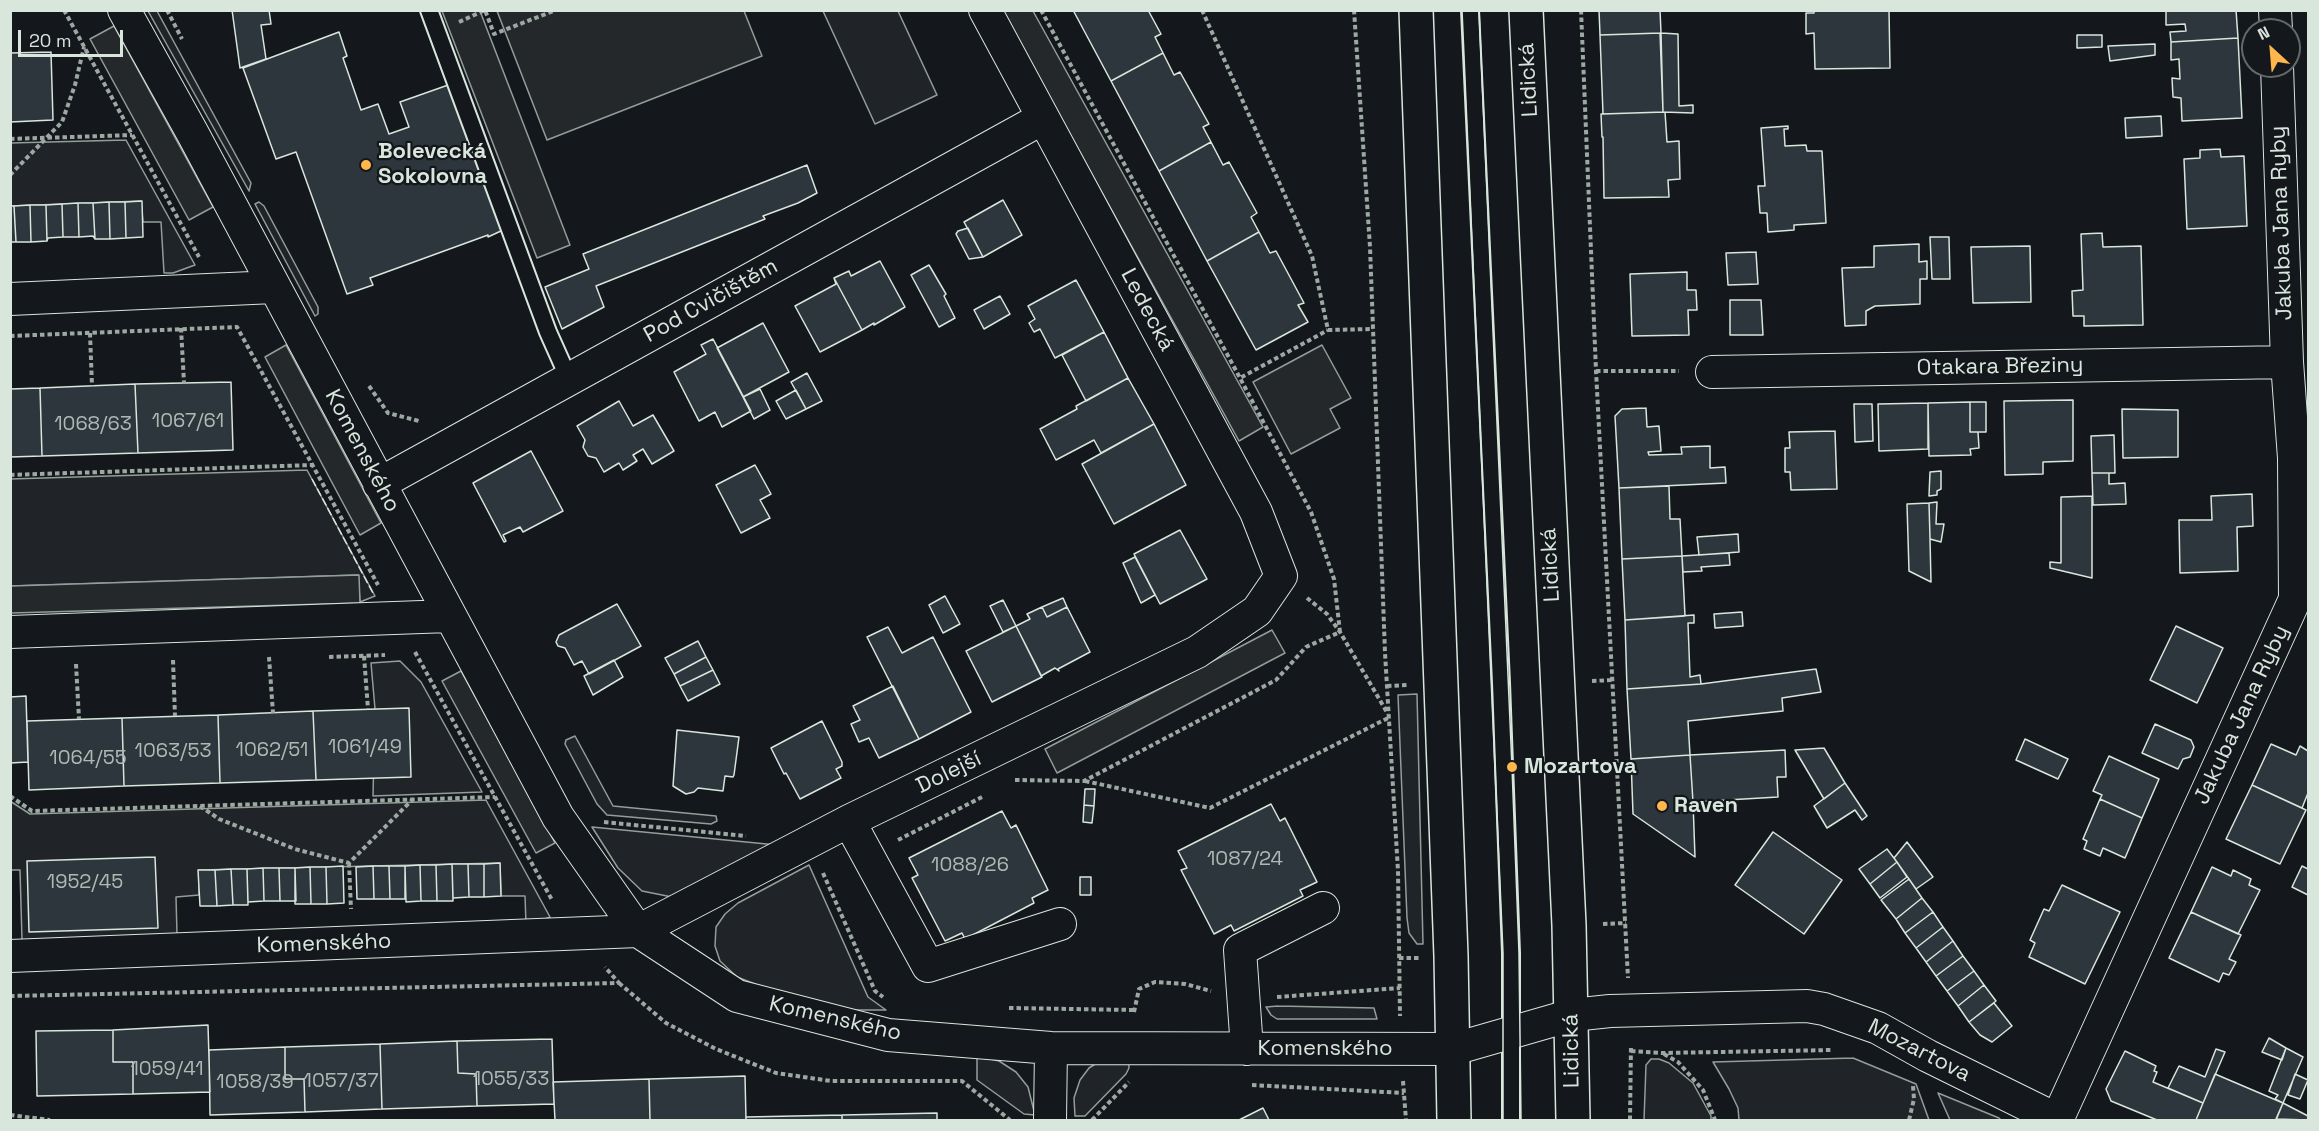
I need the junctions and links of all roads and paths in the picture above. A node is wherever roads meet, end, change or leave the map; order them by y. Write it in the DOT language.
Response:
graph roads {
  1 [pos="64,10"];
  2 [pos="124,10"];
  3 [pos="167,10"];
  4 [pos="429,10"];
  5 [pos="485,10"];
  6 [pos="556,10"];
  7 [pos="985,10"];
  8 [pos="1041,10"];
  9 [pos="1202,10"];
  10 [pos="1354,10"];
  11 [pos="1416,10"];
  12 [pos="1470,10"];
  13 [pos="1526,10"];
  14 [pos="1581,10"];
  15 [pos="183,40"];
  16 [pos="84,47"];
  17 [pos="2277,78"];
  18 [pos="1043,118"];
  19 [pos="132,135"];
  20 [pos="45,138"];
  21 [pos="10,139"];
  22 [pos="10,175"];
  23 [pos="274,287"];
  24 [pos="217,290"];
  25 [pos="178,292"];
  26 [pos="88,295"];
  27 [pos="10,299"];
  28 [pos="237,327"];
  29 [pos="181,329"];
  30 [pos="1373,329"];
  31 [pos="90,333"];
  32 [pos="10,336"];
  33 [pos="2287,362"];
  34 [pos="1596,371"];
  35 [pos="1712,372"];
  36 [pos="1240,378"];
  37 [pos="569,379"];
  38 [pos="184,383"];
  39 [pos="369,385"];
  40 [pos="92,386"];
  41 [pos="429,415"];
  42 [pos="2301,461"];
  43 [pos="313,465"];
  44 [pos="10,475"];
  45 [pos="379,484"];
  46 [pos="1281,576"];
  47 [pos="449,616"];
  48 [pos="397,618"];
  49 [pos="361,620"];
  50 [pos="267,623"];
  51 [pos="171,626"];
  52 [pos="74,630"];
  53 [pos="10,632"];
  54 [pos="368,709"];
  55 [pos="273,713"];
  56 [pos="175,716"];
  57 [pos="1390,717"];
  58 [pos="79,719"];
  59 [pos="1017,779"];
  60 [pos="1084,781"];
  61 [pos="1006,785"];
  62 [pos="10,796"];
  63 [pos="985,796"];
  64 [pos="495,797"];
  65 [pos="413,799"];
  66 [pos="199,805"];
  67 [pos="558,818"];
  68 [pos="849,821"];
  69 [pos="752,837"];
  70 [pos="809,842"];
  71 [pos="868,856"];
  72 [pos="349,863"];
  73 [pos="351,903"];
  74 [pos="1323,908"];
  75 [pos="1626,923"];
  76 [pos="1060,924"];
  77 [pos="638,931"];
  78 [pos="577,933"];
  79 [pos="10,957"];
  80 [pos="1399,958"];
  81 [pos="619,983"];
  82 [pos="1400,988"];
  83 [pos="10,996"];
  84 [pos="1244,1000"];
  85 [pos="890,1001"];
  86 [pos="999,1008"];
  87 [pos="1134,1010"];
  88 [pos="1572,1015"];
  89 [pos="1511,1032"];
  90 [pos="1052,1048"];
  91 [pos="1134,1048"];
  92 [pos="1247,1049"];
  93 [pos="1454,1049"];
  94 [pos="1835,1050"];
  95 [pos="1631,1051"];
  96 [pos="1662,1053"];
  97 [pos="1910,1077"];
  98 [pos="1251,1085"];
  99 [pos="1404,1094"];
  100 [pos="10,1115"];
  101 [pos="50,1120"];
  102 [pos="1010,1120"];
  103 [pos="1050,1120"];
  104 [pos="1092,1120"];
  105 [pos="1454,1120"];
  106 [pos="1511,1120"];
  107 [pos="1573,1120"];
  108 [pos="1714,1120"];
  109 [pos="1909,1120"];
  110 [pos="2057,1120"];
  1 -- 16 [label="path"];
  2 -- 23 [label="street, Komenského"];
  3 -- 15 [label="path"];
  4 -- 37 [label="lane"];
  5 -- 6 [label="path"];
  7 -- 18 [label="street, Ledecká"];
  8 -- 36 [label="path"];
  9 -- 30 [label="path"];
  10 -- 30 [label="path"];
  11 -- 93 [label="main road"];
  12 -- 89 [label="lane"];
  13 -- 88 [label="main road, Lidická"];
  14 -- 34 [label="path"];
  16 -- 19 [label="path"];
  16 -- 20 [label="path"];
  17 -- 33 [label="street, Jakuba Jana Ryby"];
  18 -- 37 [label="street, Pod Cvičištěm"];
  18 -- 46 [label="street, Ledecká"];
  19 -- 20 [label="path"];
  19 -- 24 [label="path"];
  20 -- 21 [label="path"];
  20 -- 22 [label="path"];
  23 -- 24 [label="street"];
  23 -- 45 [label="street, Komenského"];
  24 -- 25 [label="street"];
  24 -- 28 [label="path"];
  25 -- 26 [label="street"];
  25 -- 29 [label="path"];
  26 -- 27 [label="street"];
  26 -- 31 [label="path"];
  28 -- 29 [label="path"];
  28 -- 43 [label="path"];
  29 -- 31 [label="path"];
  29 -- 38 [label="path"];
  30 -- 57 [label="path"];
  31 -- 32 [label="path"];
  31 -- 40 [label="path"];
  33 -- 35 [label="street, Otakara Březiny"];
  33 -- 42 [label="street, Jakuba Jana Ryby"];
  34 -- 35 [label="path"];
  34 -- 75 [label="path"];
  37 -- 45 [label="street, Pod Cvičištěm"];
  39 -- 41 [label="path"];
  42 -- 110 [label="street, Jakuba Jana Ryby"];
  43 -- 44 [label="path"];
  43 -- 48 [label="path"];
  45 -- 47 [label="street, Komenského"];
  46 -- 57 [label="path"];
  46 -- 68 [label="street, Dolejší"];
  47 -- 48 [label="street"];
  47 -- 67 [label="street, Komenského"];
  48 -- 49 [label="street"];
  48 -- 64 [label="path"];
  49 -- 50 [label="street"];
  49 -- 54 [label="path"];
  50 -- 51 [label="street"];
  50 -- 55 [label="path"];
  51 -- 52 [label="street"];
  51 -- 56 [label="path"];
  52 -- 53 [label="street"];
  52 -- 58 [label="path"];
  57 -- 60 [label="path"];
  57 -- 80 [label="path"];
  59 -- 61 [label="path"];
  62 -- 66 [label="path"];
  63 -- 71 [label="path"];
  64 -- 65 [label="path"];
  64 -- 78 [label="path"];
  65 -- 66 [label="path"];
  65 -- 72 [label="path"];
  66 -- 72 [label="path"];
  67 -- 69 [label="path"];
  67 -- 77 [label="street, Komenského"];
  68 -- 70 [label="street, Dolejší"];
  68 -- 71 [label="street"];
  70 -- 77 [label="street, Dolejší"];
  70 -- 85 [label="path"];
  71 -- 76 [label="street"];
  72 -- 73 [label="path"];
  74 -- 84 [label="street"];
  77 -- 78 [label="street, Komenského"];
  77 -- 90 [label="street, Komenského"];
  78 -- 79 [label="street, Komenského"];
  78 -- 81 [label="path"];
  81 -- 83 [label="path"];
  81 -- 102 [label="path"];
  82 -- 84 [label="path"];
  84 -- 87 [label="path"];
  84 -- 92 [label="street"];
  86 -- 87 [label="path"];
  87 -- 91 [label="path"];
  88 -- 89 [label="street, Mozartova"];
  88 -- 107 [label="main road, Lidická"];
  88 -- 110 [label="street, Mozartova"];
  89 -- 93 [label="street, Mozartova"];
  89 -- 106 [label="lane"];
  90 -- 91 [label="street, Komenského"];
  90 -- 103 [label="street"];
  91 -- 92 [label="street, Komenského"];
  91 -- 104 [label="path"];
  92 -- 93 [label="street, Komenského"];
  93 -- 105 [label="main road"];
  94 -- 96 [label="path"];
  95 -- 96 [label="path"];
  96 -- 108 [label="path"];
  97 -- 109 [label="path"];
  98 -- 99 [label="path"];
  100 -- 101 [label="path"];
}
